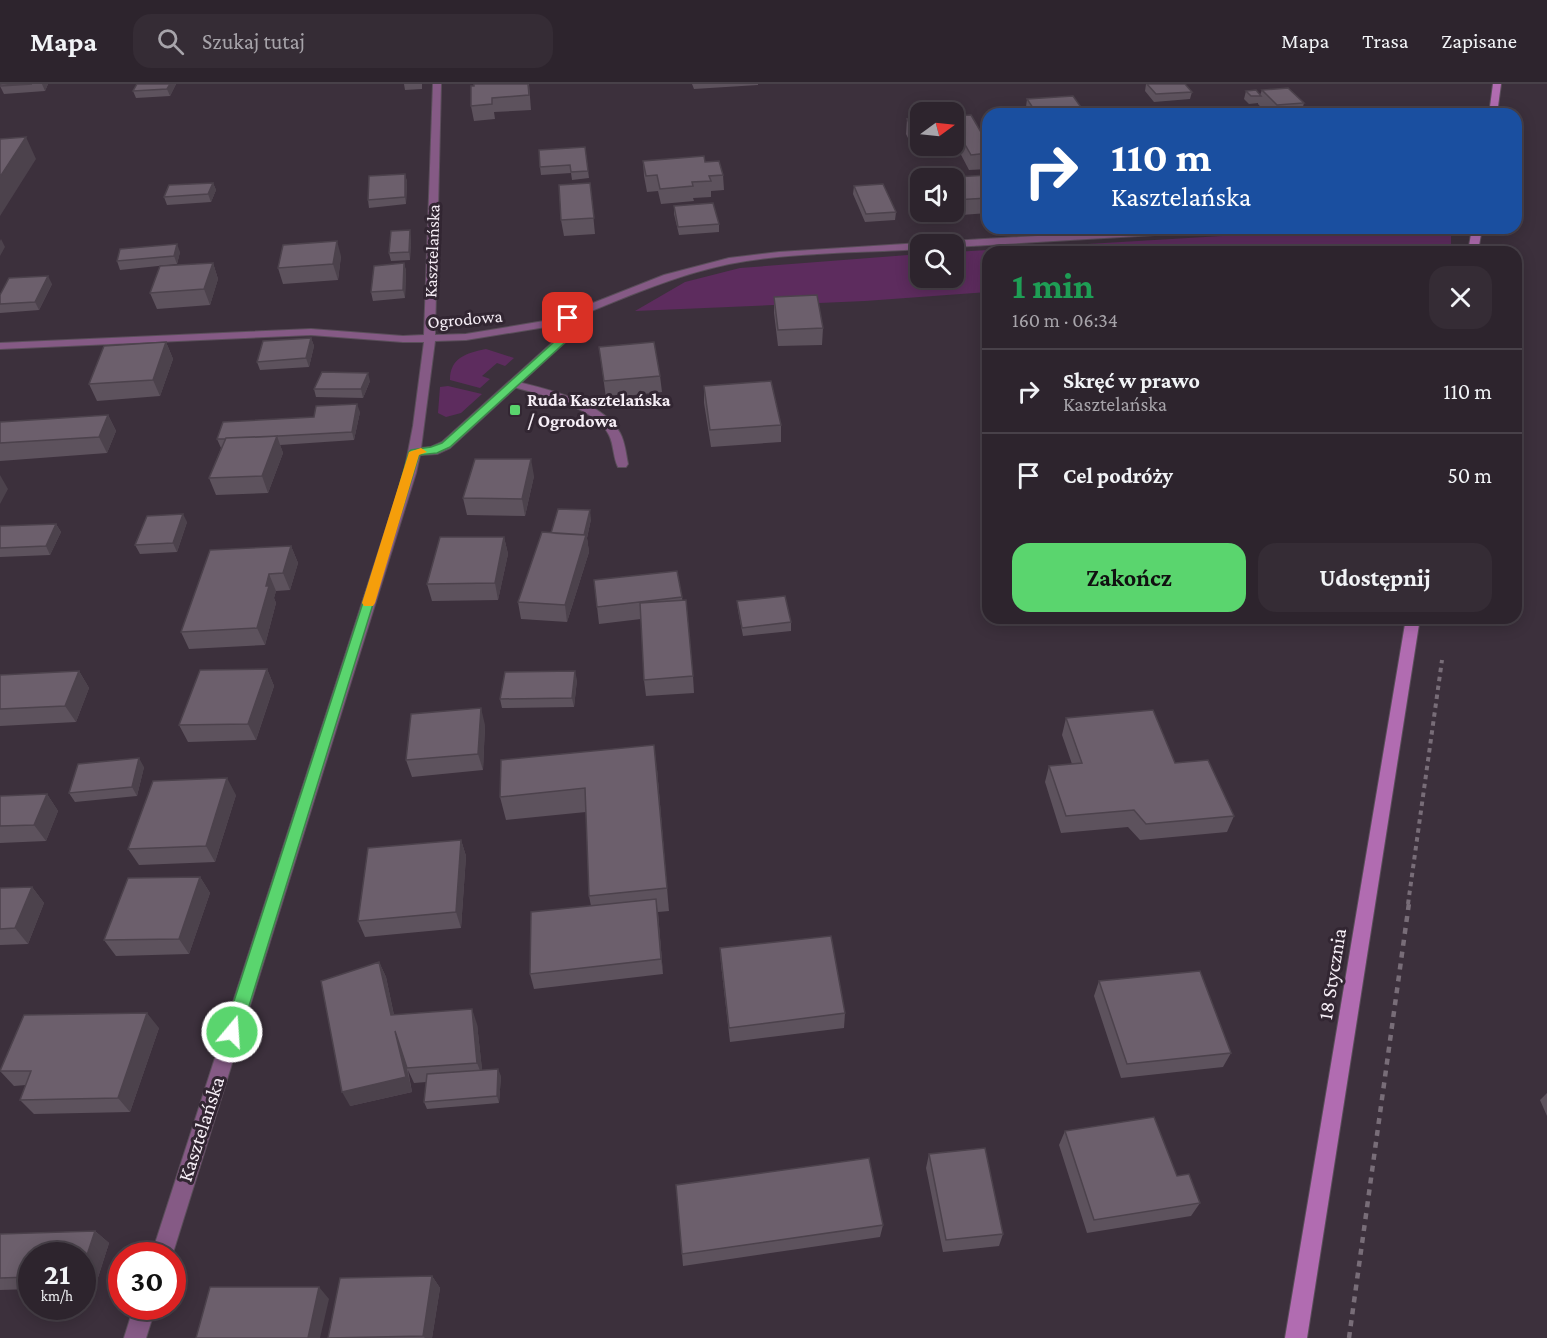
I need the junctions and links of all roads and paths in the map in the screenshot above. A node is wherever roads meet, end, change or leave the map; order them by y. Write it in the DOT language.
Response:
graph roads {
  1 [pos="437,84"];
  2 [pos="1497,84"];
  3 [pos="1494,108"];
  4 [pos="1120,234"];
  5 [pos="964,243"];
  6 [pos="910,247"];
  7 [pos="568,318"];
  8 [pos="429,339"];
  9 [pos="0,346"];
  10 [pos="514,384"];
  11 [pos="415,452"];
  12 [pos="622,464"];
  13 [pos="1412,624"];
  14 [pos="1442,655"];
  15 [pos="165,1242"];
  16 [pos="141,1320"];
  17 [pos="135,1338"];
  18 [pos="1296,1338"];
  19 [pos="1349,1338"];
  1 -- 8 [label="street, Kasztelańska"];
  2 -- 3 [label="main road"];
  4 -- 5 [label="street"];
  6 -- 7 [label="street, Ogrodowa"];
  7 -- 8 [label="street, Ogrodowa"];
  7 -- 10 [label="street"];
  8 -- 9 [label="street, Ogrodowa"];
  8 -- 11 [label="street, Kasztelańska"];
  10 -- 11 [label="street"];
  10 -- 12 [label="street"];
  11 -- 15 [label="street, Kasztelańska"];
  13 -- 18 [label="main road, 18 Stycznia"];
  14 -- 19 [label="path"];
  16 -- 17 [label="street"];
}
